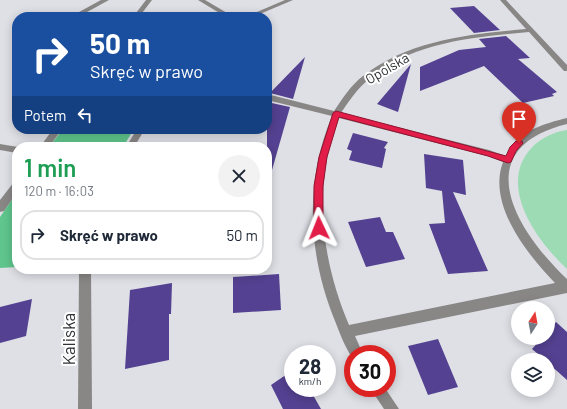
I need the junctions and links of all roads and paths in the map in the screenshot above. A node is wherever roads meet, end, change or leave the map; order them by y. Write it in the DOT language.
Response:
graph roads {
  1 [pos="106,0"];
  2 [pos="149,0"];
  3 [pos="201,0"];
  4 [pos="290,0"];
  5 [pos="503,0"];
  6 [pos="83,12"];
  7 [pos="140,12"];
  8 [pos="222,12"];
  9 [pos="260,12"];
  10 [pos="531,30"];
  11 [pos="567,70"];
  12 [pos="272,97"];
  13 [pos="336,113"];
  14 [pos="567,121"];
  15 [pos="54,134"];
  16 [pos="48,142"];
  17 [pos="0,147"];
  18 [pos="12,149"];
  19 [pos="508,160"];
  20 [pos="12,192"];
  21 [pos="0,208"];
  22 [pos="85,274"];
  23 [pos="567,287"];
  24 [pos="345,332"];
  25 [pos="352,345"];
  26 [pos="383,397"];
  27 [pos="85,409"];
  28 [pos="392,409"];
  1 -- 6 [label="street"];
  2 -- 7 [label="street"];
  3 -- 8 [label="street"];
  4 -- 9 [label="street"];
  5 -- 10 [label="street"];
  10 -- 11 [label="street"];
  10 -- 13 [label="street, Opolska"];
  12 -- 13 [label="street"];
  13 -- 19 [label="street"];
  13 -- 24 [label="street, Opolska"];
  14 -- 19 [label="street"];
  15 -- 16 [label="street"];
  17 -- 18 [label="street"];
  19 -- 23 [label="street"];
  20 -- 21 [label="street"];
  22 -- 27 [label="street, Kaliska"];
  23 -- 24 [label="street"];
  24 -- 25 [label="street, Opolska"];
  26 -- 28 [label="street"];
}
